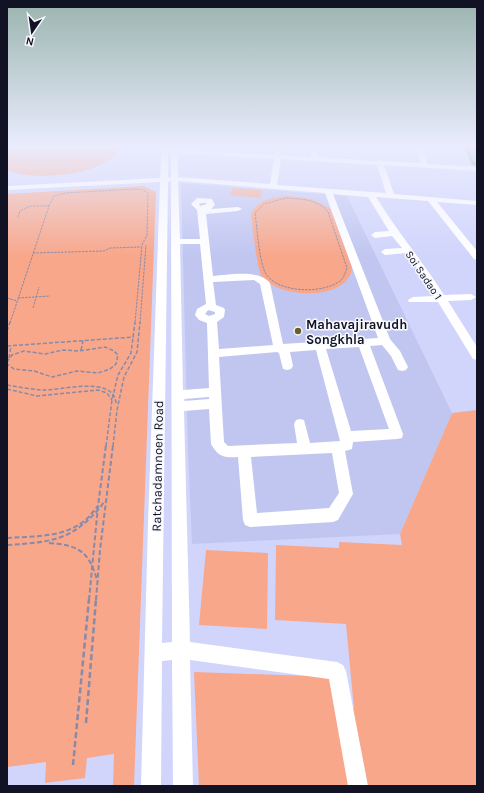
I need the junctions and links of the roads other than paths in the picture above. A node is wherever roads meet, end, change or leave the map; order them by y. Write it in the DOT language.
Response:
graph roads {
  1 [pos="116,182"];
  2 [pos="170,182"];
  3 [pos="172,182"];
  4 [pos="209,182"];
  5 [pos="274,182"];
  6 [pos="386,182"];
  7 [pos="273,187"];
  8 [pos="7,188"];
  9 [pos="328,191"];
  10 [pos="371,195"];
  11 [pos="391,196"];
  12 [pos="431,200"];
  13 [pos="477,204"];
  14 [pos="190,206"];
  15 [pos="238,209"];
  16 [pos="394,233"];
  17 [pos="375,235"];
  18 [pos="205,241"];
  19 [pos="176,242"];
  20 [pos="407,250"];
  21 [pos="385,252"];
  22 [pos="477,257"];
  23 [pos="209,279"];
  24 [pos="471,297"];
  25 [pos="440,299"];
  26 [pos="413,300"];
  27 [pos="385,341"];
  28 [pos="363,343"];
  29 [pos="320,346"];
  30 [pos="281,349"];
  31 [pos="213,353"];
  32 [pos="477,356"];
  33 [pos="287,366"];
  34 [pos="402,367"];
  35 [pos="214,398"];
  36 [pos="178,401"];
  37 [pos="300,424"];
  38 [pos="342,442"];
  39 [pos="304,448"];
  40 [pos="244,451"];
  41 [pos="181,650"];
  42 [pos="154,653"];
  43 [pos="151,786"];
  44 [pos="183,786"];
  45 [pos="358,786"];
  1 -- 8 [label="street"];
  2 -- 42 [label="street, Ratchadamnoen Road"];
  3 -- 14 [label="street, Ratchadamnoen Road"];
  4 -- 7 [label="street"];
  5 -- 7 [label="street"];
  6 -- 11 [label="street"];
  7 -- 9 [label="street"];
  9 -- 10 [label="street"];
  9 -- 27 [label="street"];
  10 -- 11 [label="street"];
  10 -- 16 [label="street, Soi Sadao 1"];
  11 -- 12 [label="street"];
  12 -- 13 [label="street"];
  12 -- 22 [label="street"];
  14 -- 15 [label="street"];
  14 -- 18 [label="street"];
  14 -- 19 [label="street, Ratchadamnoen Road"];
  16 -- 17 [label="street"];
  16 -- 20 [label="street, Soi Sadao 1"];
  18 -- 19 [label="street"];
  18 -- 23 [label="street"];
  19 -- 36 [label="street, Ratchadamnoen Road"];
  20 -- 21 [label="street"];
  20 -- 25 [label="street, Soi Sadao 1"];
  23 -- 30 [label="street"];
  23 -- 31 [label="street"];
  24 -- 25 [label="street"];
  25 -- 26 [label="street"];
  25 -- 32 [label="street, Soi Sadao 1"];
  27 -- 28 [label="street"];
  27 -- 34 [label="street"];
  28 -- 29 [label="street"];
  28 -- 38 [label="street"];
  29 -- 30 [label="street"];
  29 -- 38 [label="street"];
  30 -- 31 [label="street"];
  30 -- 33 [label="street"];
  31 -- 35 [label="street"];
  35 -- 36 [label="street"];
  35 -- 40 [label="street"];
  36 -- 41 [label="street, Ratchadamnoen Road"];
  37 -- 39 [label="street"];
  38 -- 39 [label="street"];
  38 -- 40 [label="street"];
  39 -- 40 [label="street"];
  41 -- 42 [label="street"];
  41 -- 44 [label="street, Ratchadamnoen Road"];
  41 -- 45 [label="street"];
  42 -- 43 [label="street, Ratchadamnoen Road"];
}
